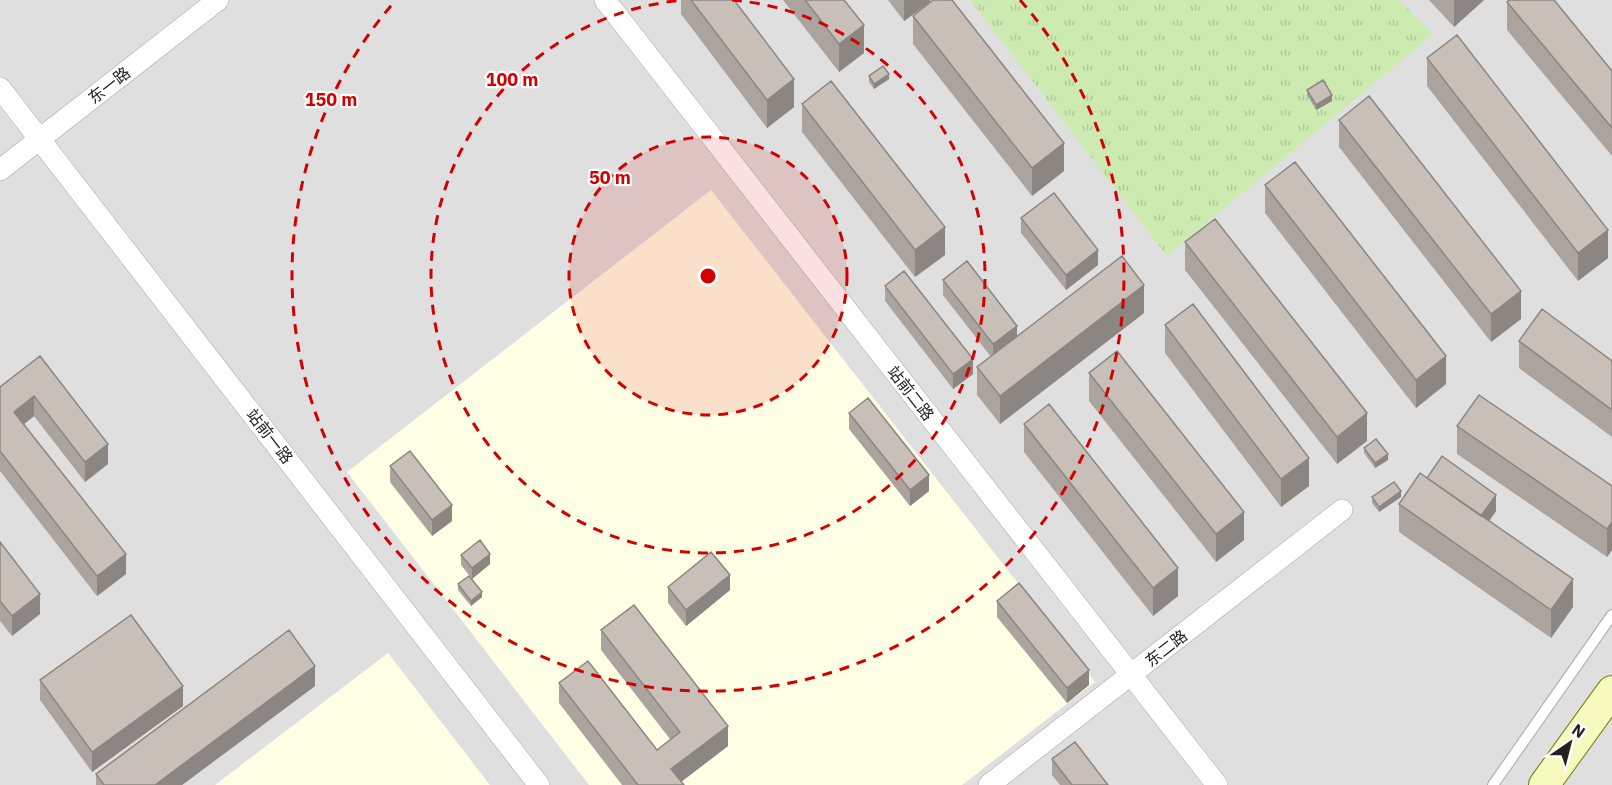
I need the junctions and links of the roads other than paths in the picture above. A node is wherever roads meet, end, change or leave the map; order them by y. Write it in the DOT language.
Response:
graph roads {
  1 [pos="218,0"];
  2 [pos="605,0"];
  3 [pos="0,88"];
  4 [pos="40,138"];
  5 [pos="0,170"];
  6 [pos="1342,510"];
  7 [pos="1612,615"];
  8 [pos="1131,675"];
  9 [pos="1612,691"];
  10 [pos="539,785"];
  11 [pos="989,785"];
  12 [pos="1217,785"];
  13 [pos="1492,785"];
  14 [pos="1544,785"];
  1 -- 4 [label="street, 东一路"];
  2 -- 8 [label="street, 站前二路"];
  3 -- 4 [label="street, 站前一路"];
  4 -- 5 [label="street, 东一路"];
  4 -- 10 [label="street, 站前一路"];
  6 -- 8 [label="street, 东二路"];
  7 -- 13 [label="lane"];
  8 -- 11 [label="street, 东二路"];
  8 -- 12 [label="street, 站前二路"];
  9 -- 14 [label="street"];
}
